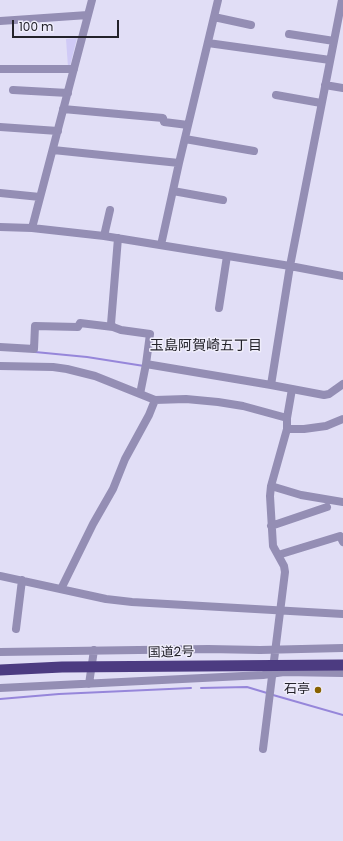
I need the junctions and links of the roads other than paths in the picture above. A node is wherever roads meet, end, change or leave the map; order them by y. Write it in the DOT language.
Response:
graph roads {
  1 [pos="92,0"];
  2 [pos="218,0"];
  3 [pos="342,0"];
  4 [pos="88,15"];
  5 [pos="214,17"];
  6 [pos="0,21"];
  7 [pos="251,25"];
  8 [pos="289,34"];
  9 [pos="334,41"];
  10 [pos="208,43"];
  11 [pos="330,60"];
  12 [pos="0,69"];
  13 [pos="74,69"];
  14 [pos="325,85"];
  15 [pos="343,88"];
  16 [pos="13,90"];
  17 [pos="68,92"];
  18 [pos="276,95"];
  19 [pos="321,103"];
  20 [pos="63,109"];
  21 [pos="188,125"];
  22 [pos="0,127"];
  23 [pos="58,131"];
  24 [pos="185,139"];
  25 [pos="53,150"];
  26 [pos="254,151"];
  27 [pos="179,163"];
  28 [pos="173,191"];
  29 [pos="0,193"];
  30 [pos="40,198"];
  31 [pos="223,200"];
  32 [pos="110,210"];
  33 [pos="0,227"];
  34 [pos="32,228"];
  35 [pos="104,236"];
  36 [pos="118,238"];
  37 [pos="161,245"];
  38 [pos="227,256"];
  39 [pos="290,266"];
  40 [pos="343,276"];
  41 [pos="219,308"];
  42 [pos="113,327"];
  43 [pos="0,347"];
  44 [pos="146,364"];
  45 [pos="0,366"];
  46 [pos="343,384"];
  47 [pos="271,385"];
  48 [pos="292,391"];
  49 [pos="140,394"];
  50 [pos="155,400"];
  51 [pos="287,418"];
  52 [pos="343,419"];
  53 [pos="287,429"];
  54 [pos="271,486"];
  55 [pos="343,502"];
  56 [pos="327,507"];
  57 [pos="271,526"];
  58 [pos="342,538"];
  59 [pos="278,555"];
  60 [pos="0,576"];
  61 [pos="22,580"];
  62 [pos="62,589"];
  63 [pos="280,610"];
  64 [pos="343,614"];
  65 [pos="16,629"];
  66 [pos="343,648"];
  67 [pos="275,649"];
  68 [pos="94,650"];
  69 [pos="0,652"];
  70 [pos="343,665"];
  71 [pos="0,670"];
  72 [pos="343,673"];
  73 [pos="272,674"];
  74 [pos="89,684"];
  75 [pos="0,688"];
  76 [pos="263,749"];
  1 -- 4 [label="street"];
  2 -- 5 [label="street"];
  3 -- 9 [label="street"];
  4 -- 6 [label="street"];
  4 -- 13 [label="street"];
  5 -- 7 [label="street"];
  5 -- 10 [label="street"];
  8 -- 9 [label="street"];
  9 -- 11 [label="street"];
  10 -- 11 [label="street"];
  10 -- 21 [label="street"];
  11 -- 14 [label="street"];
  12 -- 13 [label="street"];
  13 -- 17 [label="street"];
  14 -- 15 [label="street"];
  14 -- 19 [label="street"];
  16 -- 17 [label="street"];
  17 -- 20 [label="street"];
  18 -- 19 [label="street"];
  19 -- 39 [label="street"];
  20 -- 21 [label="street"];
  20 -- 23 [label="street"];
  21 -- 24 [label="street"];
  22 -- 23 [label="street"];
  23 -- 25 [label="street"];
  24 -- 26 [label="street"];
  24 -- 27 [label="street"];
  25 -- 27 [label="street"];
  25 -- 30 [label="street"];
  27 -- 28 [label="street"];
  28 -- 31 [label="street"];
  28 -- 37 [label="street"];
  29 -- 30 [label="street"];
  30 -- 34 [label="street"];
  32 -- 35 [label="street"];
  33 -- 34 [label="street"];
  34 -- 35 [label="street"];
  35 -- 36 [label="street"];
  36 -- 37 [label="street"];
  36 -- 42 [label="street"];
  37 -- 38 [label="street"];
  38 -- 39 [label="street"];
  38 -- 41 [label="street"];
  39 -- 40 [label="street"];
  39 -- 47 [label="street"];
  42 -- 43 [label="street"];
  42 -- 44 [label="street"];
  44 -- 47 [label="street"];
  44 -- 49 [label="street"];
  45 -- 49 [label="street"];
  46 -- 48 [label="street"];
  47 -- 48 [label="street"];
  48 -- 51 [label="street"];
  49 -- 50 [label="street"];
  50 -- 51 [label="street"];
  50 -- 62 [label="street"];
  51 -- 53 [label="street"];
  52 -- 53 [label="street"];
  53 -- 54 [label="street"];
  54 -- 55 [label="street"];
  54 -- 57 [label="street"];
  56 -- 57 [label="street"];
  57 -- 59 [label="street"];
  58 -- 59 [label="street"];
  59 -- 63 [label="street"];
  60 -- 61 [label="street"];
  61 -- 62 [label="street"];
  61 -- 65 [label="street"];
  62 -- 63 [label="street"];
  63 -- 64 [label="street"];
  63 -- 67 [label="street"];
  66 -- 67 [label="street"];
  67 -- 68 [label="street"];
  67 -- 73 [label="street"];
  68 -- 69 [label="street"];
  68 -- 74 [label="street"];
  70 -- 71 [label="highway, 国道2号, bridge"];
  72 -- 73 [label="street"];
  73 -- 74 [label="street"];
  73 -- 76 [label="street"];
  74 -- 75 [label="street"];
}
